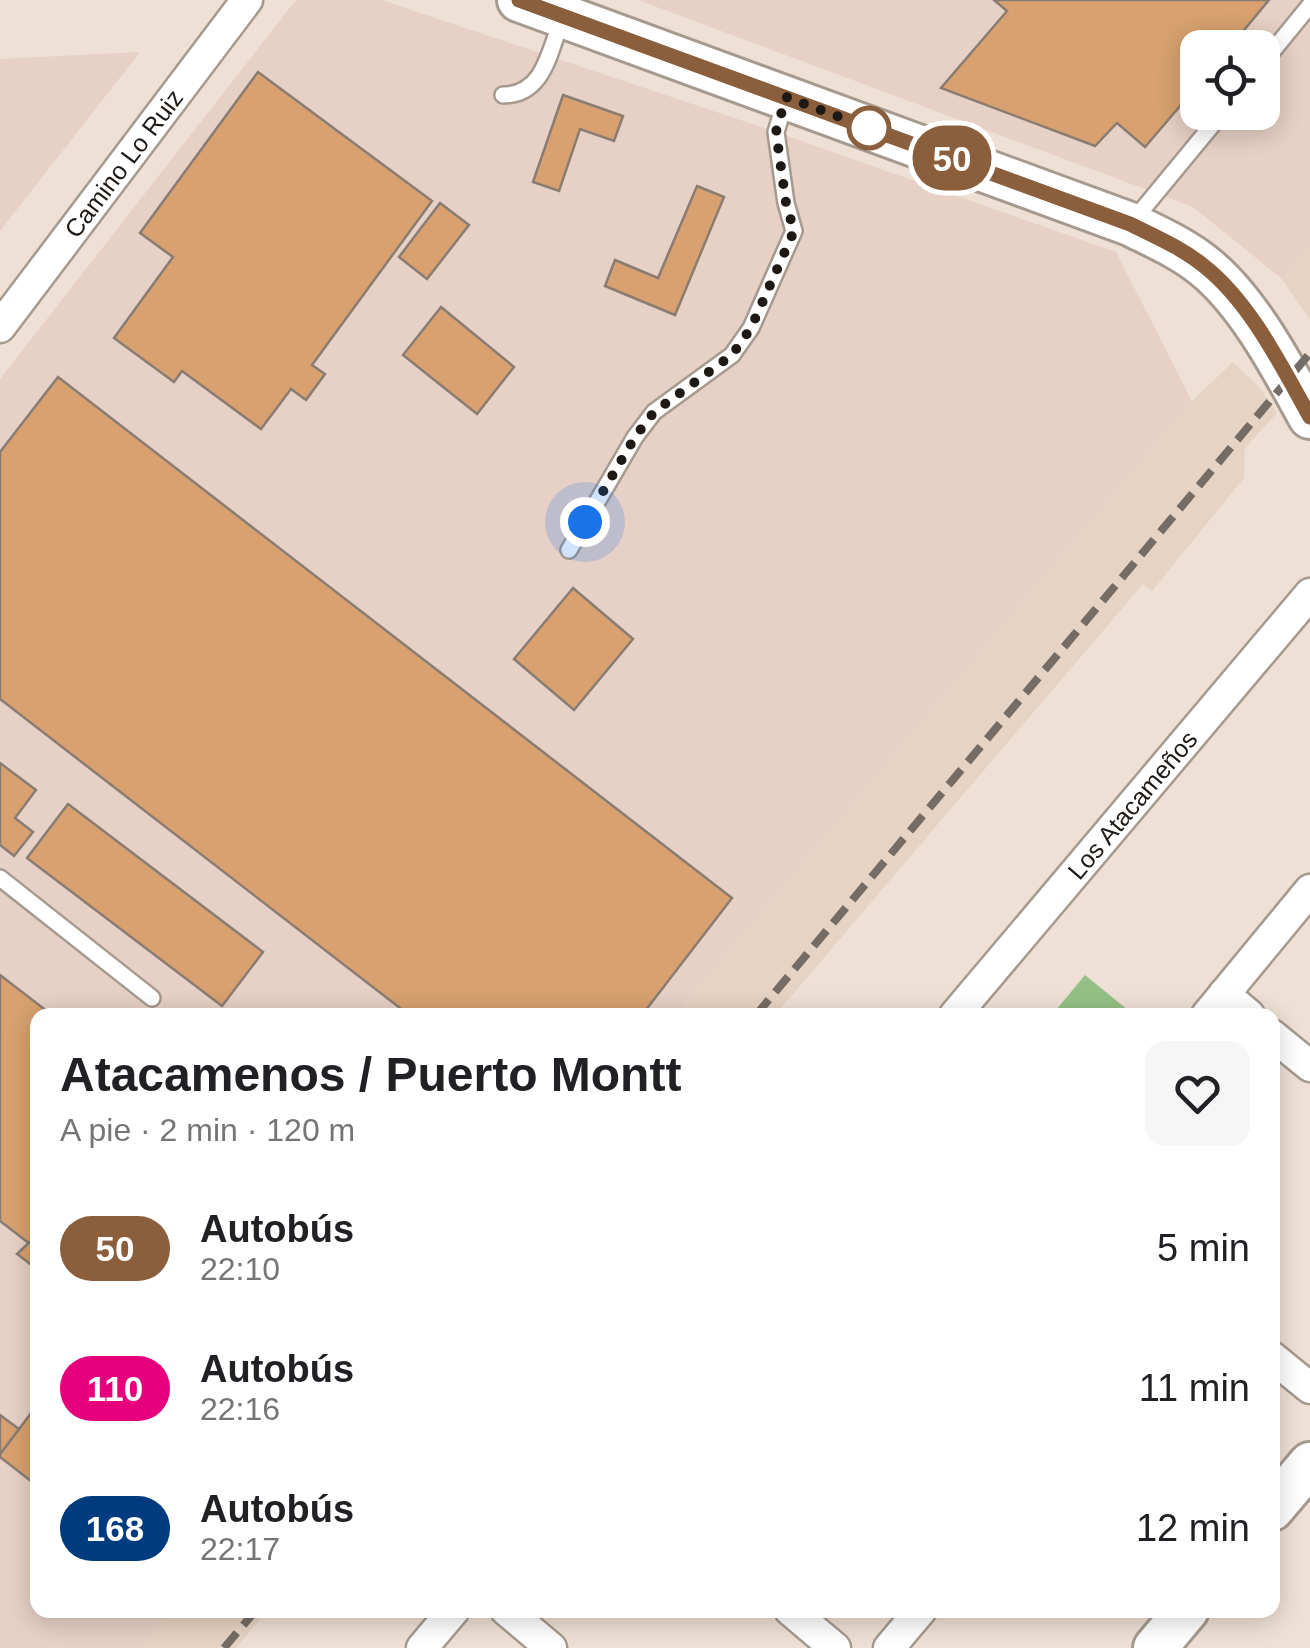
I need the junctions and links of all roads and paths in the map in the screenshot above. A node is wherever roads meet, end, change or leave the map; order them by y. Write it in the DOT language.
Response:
graph roads {
  1 [pos="246,0"];
  2 [pos="519,0"];
  3 [pos="1310,5"];
  4 [pos="564,15"];
  5 [pos="1280,42"];
  6 [pos="502,95"];
  7 [pos="786,97"];
  8 [pos="1207,130"];
  9 [pos="1130,224"];
  10 [pos="0,327"];
  11 [pos="1310,417"];
  12 [pos="569,550"];
  13 [pos="1310,594"];
  14 [pos="0,878"];
  15 [pos="1310,890"];
  16 [pos="152,998"];
  17 [pos="1216,1004"];
  18 [pos="961,1008"];
  19 [pos="1280,1041"];
  20 [pos="1310,1066"];
  21 [pos="1280,1364"];
  22 [pos="1310,1388"];
  23 [pos="1310,1464"];
  24 [pos="1280,1499"];
  25 [pos="447,1618"];
  26 [pos="515,1618"];
  27 [pos="799,1618"];
  28 [pos="914,1618"];
  29 [pos="1180,1618"];
  30 [pos="422,1648"];
  31 [pos="551,1648"];
  32 [pos="835,1648"];
  33 [pos="889,1648"];
  34 [pos="1155,1648"];
  1 -- 10 [label="street, Camino Lo Ruiz"];
  2 -- 4 [label="street"];
  3 -- 5 [label="lane"];
  4 -- 6 [label="lane"];
  4 -- 7 [label="street"];
  7 -- 9 [label="street"];
  7 -- 12 [label="lane"];
  8 -- 9 [label="lane"];
  9 -- 11 [label="street"];
  13 -- 18 [label="street, Los Atacameños"];
  14 -- 16 [label="lane"];
  15 -- 17 [label="street"];
  19 -- 20 [label="street"];
  21 -- 22 [label="street"];
  23 -- 24 [label="street"];
  25 -- 30 [label="street"];
  26 -- 31 [label="street"];
  27 -- 32 [label="street"];
  28 -- 33 [label="street"];
  29 -- 34 [label="street"];
}
